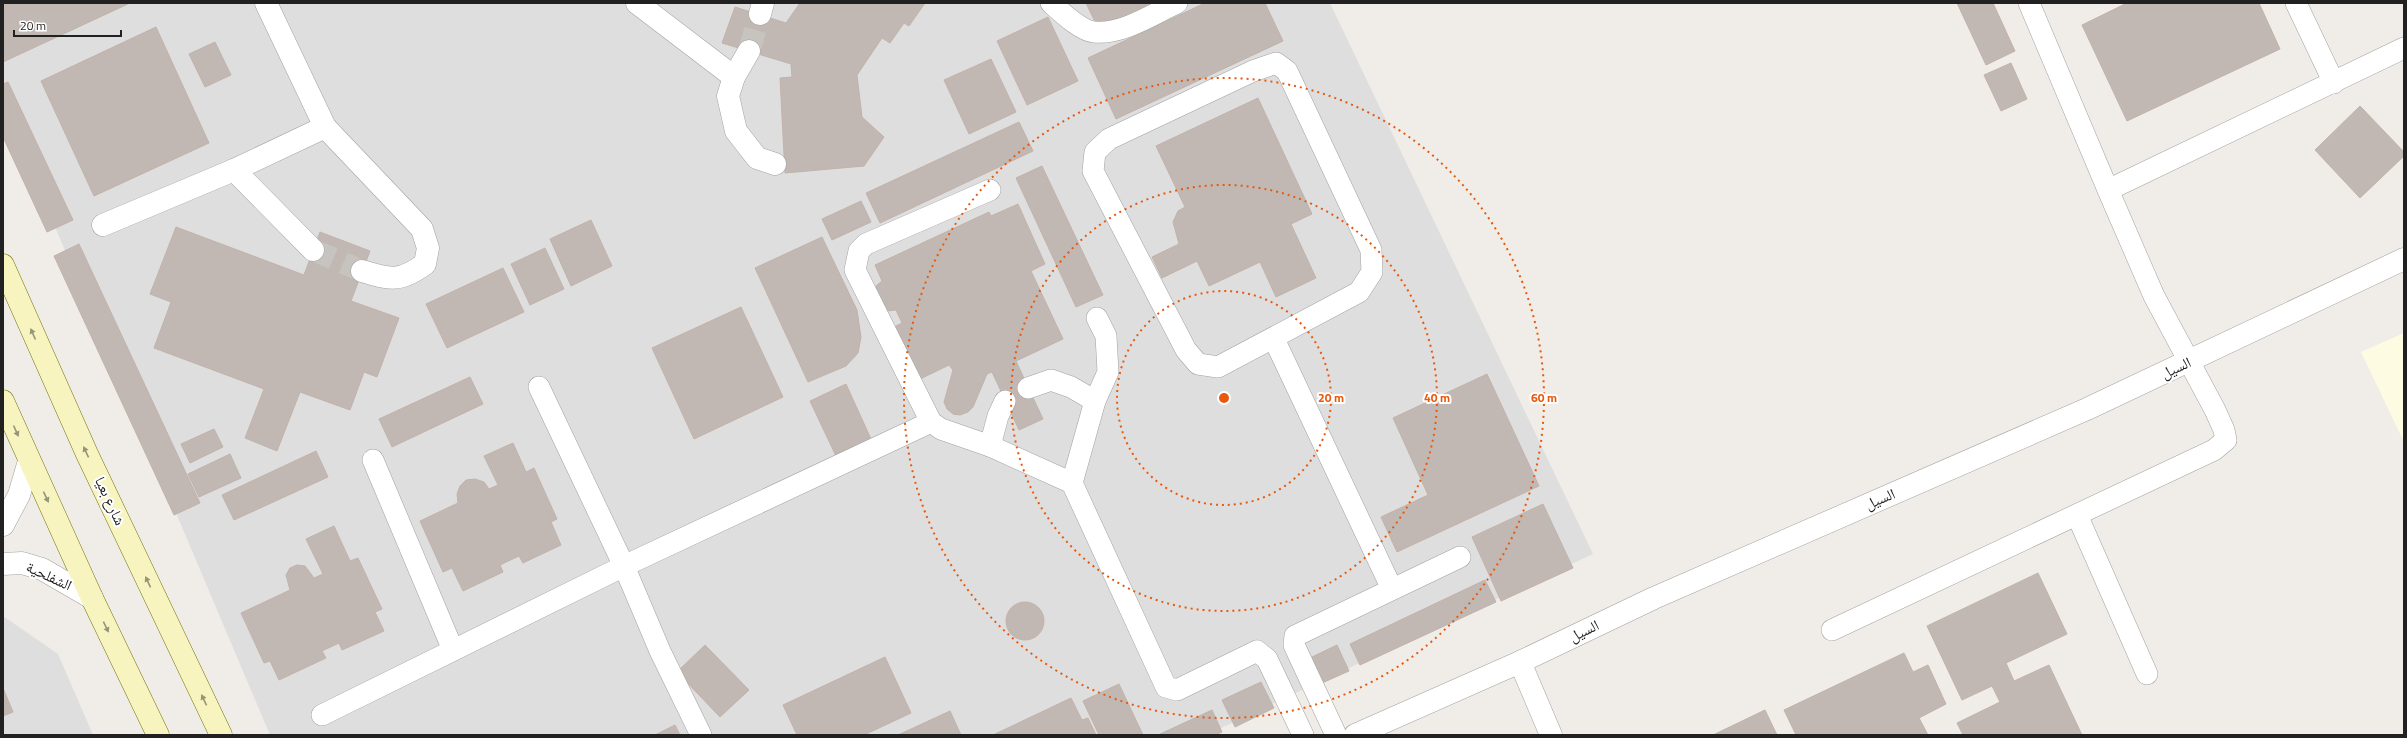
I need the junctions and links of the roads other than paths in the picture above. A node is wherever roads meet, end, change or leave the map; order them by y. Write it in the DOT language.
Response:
graph roads {
  1 [pos="266,3"];
  2 [pos="637,3"];
  3 [pos="1051,3"];
  4 [pos="1177,3"];
  5 [pos="2029,3"];
  6 [pos="2296,3"];
  7 [pos="2404,48"];
  8 [pos="750,51"];
  9 [pos="734,77"];
  10 [pos="2334,83"];
  11 [pos="325,127"];
  12 [pos="776,164"];
  13 [pos="234,170"];
  14 [pos="990,190"];
  15 [pos="2108,190"];
  16 [pos="103,225"];
  17 [pos="313,250"];
  18 [pos="2404,260"];
  19 [pos="3,265"];
  20 [pos="362,271"];
  21 [pos="1097,318"];
  22 [pos="1274,339"];
  23 [pos="2190,362"];
  24 [pos="539,387"];
  25 [pos="1028,388"];
  26 [pos="3,401"];
  27 [pos="1005,401"];
  28 [pos="1095,401"];
  29 [pos="931,422"];
  30 [pos="990,446"];
  31 [pos="373,460"];
  32 [pos="30,461"];
  33 [pos="1072,483"];
  34 [pos="2077,515"];
  35 [pos="3,525"];
  36 [pos="1460,558"];
  37 [pos="3,564"];
  38 [pos="624,566"];
  39 [pos="1392,589"];
  40 [pos="92,598"];
  41 [pos="1832,630"];
  42 [pos="453,650"];
  43 [pos="1520,662"];
  44 [pos="2147,674"];
  45 [pos="322,716"];
  46 [pos="158,735"];
  47 [pos="221,735"];
  48 [pos="701,735"];
  49 [pos="1303,735"];
  50 [pos="1336,735"];
  51 [pos="1355,735"];
  52 [pos="1551,735"];
  1 -- 11 [label="street"];
  2 -- 9 [label="street"];
  3 -- 4 [label="lane"];
  5 -- 15 [label="lane"];
  6 -- 10 [label="lane"];
  7 -- 10 [label="lane"];
  8 -- 9 [label="street"];
  9 -- 12 [label="street"];
  10 -- 15 [label="lane"];
  11 -- 13 [label="street"];
  11 -- 20 [label="street"];
  13 -- 16 [label="street"];
  13 -- 17 [label="street"];
  14 -- 29 [label="lane"];
  15 -- 23 [label="lane"];
  18 -- 23 [label="street, السيل"];
  47 -- 19 [label="main road, شارع بعيا, one-way"];
  21 -- 28 [label="lane"];
  22 -- 22 [label="lane"];
  22 -- 39 [label="lane"];
  23 -- 34 [label="lane"];
  23 -- 43 [label="street, السيل"];
  24 -- 38 [label="lane"];
  25 -- 28 [label="lane"];
  26 -- 32 [label="main road, one-way"];
  27 -- 30 [label="lane"];
  28 -- 33 [label="lane"];
  29 -- 30 [label="lane"];
  29 -- 38 [label="lane"];
  30 -- 33 [label="lane"];
  31 -- 42 [label="lane"];
  32 -- 35 [label="street"];
  32 -- 40 [label="main road, one-way"];
  33 -- 49 [label="lane"];
  34 -- 41 [label="lane"];
  34 -- 44 [label="lane"];
  36 -- 39 [label="lane"];
  37 -- 40 [label="street, الشفلحية"];
  38 -- 42 [label="lane"];
  38 -- 48 [label="lane"];
  39 -- 50 [label="lane"];
  40 -- 46 [label="main road, one-way"];
  42 -- 45 [label="lane"];
  43 -- 51 [label="street, السيل"];
  43 -- 52 [label="street"];
}
